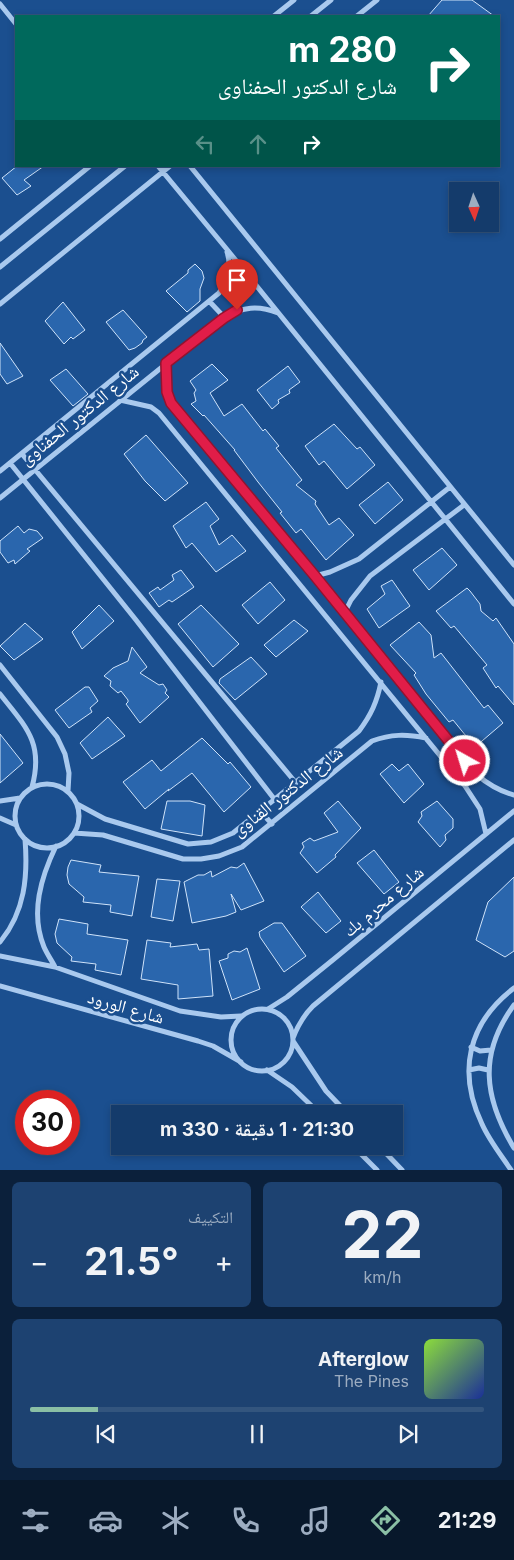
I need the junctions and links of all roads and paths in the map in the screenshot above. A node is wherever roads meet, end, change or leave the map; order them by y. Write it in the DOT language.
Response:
graph roads {
  1 [pos="294,0"];
  2 [pos="331,0"];
  3 [pos="377,0"];
  4 [pos="0,4"];
  5 [pos="275,15"];
  6 [pos="311,15"];
  7 [pos="358,15"];
  8 [pos="15,23"];
  9 [pos="89,167"];
  10 [pos="124,167"];
  11 [pos="159,167"];
  12 [pos="169,167"];
  13 [pos="191,167"];
  14 [pos="163,172"];
  15 [pos="0,239"];
  16 [pos="225,246"];
  17 [pos="0,267"];
  18 [pos="209,301"];
  19 [pos="0,304"];
  20 [pos="280,314"];
  21 [pos="224,318"];
  22 [pos="166,363"];
  23 [pos="120,400"];
  24 [pos="22,454"];
  25 [pos="10,464"];
  26 [pos="34,469"];
  27 [pos="0,471"];
  28 [pos="22,479"];
  29 [pos="450,487"];
  30 [pos="0,498"];
  31 [pos="431,502"];
  32 [pos="464,505"];
  33 [pos="445,519"];
  34 [pos="514,565"];
  35 [pos="315,576"];
  36 [pos="514,604"];
  37 [pos="344,614"];
  38 [pos="0,665"];
  39 [pos="380,682"];
  40 [pos="0,694"];
  41 [pos="427,738"];
  42 [pos="477,775"];
  43 [pos="296,783"];
  44 [pos="465,786"];
  45 [pos="32,787"];
  46 [pos="68,791"];
  47 [pos="514,795"];
  48 [pos="20,798"];
  49 [pos="275,800"];
  50 [pos="0,801"];
  51 [pos="77,804"];
  52 [pos="514,811"];
  53 [pos="261,812"];
  54 [pos="0,818"];
  55 [pos="272,824"];
  56 [pos="16,825"];
  57 [pos="74,833"];
  58 [pos="486,834"];
  59 [pos="25,839"];
  60 [pos="514,840"];
  61 [pos="56,846"];
  62 [pos="0,942"];
  63 [pos="0,956"];
  64 [pos="55,967"];
  65 [pos="0,986"];
  66 [pos="514,988"];
  67 [pos="514,1005"];
  68 [pos="268,1009"];
  69 [pos="241,1016"];
  70 [pos="293,1040"];
  71 [pos="470,1047"];
  72 [pos="491,1050"];
  73 [pos="241,1062"];
  74 [pos="267,1070"];
  75 [pos="469,1070"];
  76 [pos="488,1070"];
  77 [pos="311,1105"];
  78 [pos="339,1105"];
  79 [pos="514,1148"];
  80 [pos="362,1155"];
  81 [pos="388,1155"];
  82 [pos="377,1170"];
  83 [pos="402,1170"];
  84 [pos="511,1170"];
  1 -- 5 [label="street"];
  2 -- 6 [label="street"];
  3 -- 7 [label="street"];
  4 -- 8 [label="street"];
  9 -- 15 [label="street"];
  10 -- 17 [label="street"];
  11 -- 14 [label="street"];
  12 -- 14 [label="street"];
  13 -- 29 [label="street"];
  14 -- 16 [label="street"];
  14 -- 19 [label="street"];
  16 -- 18 [label="street, شارع الدكتور الحفناوى"];
  16 -- 20 [label="street"];
  18 -- 21 [label="street"];
  18 -- 24 [label="street, شارع الدكتور الحفناوى"];
  20 -- 21 [label="street, شارع الدكتور الحفناوى"];
  20 -- 31 [label="street"];
  21 -- 22 [label="street, شارع الدكتور الحفناوى"];
  22 -- 23 [label="street, شارع الدكتور الحفناوى"];
  22 -- 35 [label="street"];
  23 -- 26 [label="street, شارع الدكتور الحفناوى"];
  23 -- 39 [label="street"];
  24 -- 25 [label="street, شارع الدكتور الحفناوى"];
  24 -- 26 [label="street"];
  25 -- 27 [label="street, شارع الدكتور الحفناوى"];
  25 -- 28 [label="street"];
  26 -- 28 [label="street, شارع الدكتور الحفناوى"];
  26 -- 43 [label="street"];
  28 -- 30 [label="street, شارع الدكتور الحفناوى"];
  28 -- 49 [label="street"];
  29 -- 31 [label="street"];
  29 -- 32 [label="street"];
  31 -- 33 [label="street"];
  31 -- 35 [label="street"];
  32 -- 33 [label="street"];
  32 -- 34 [label="street"];
  33 -- 36 [label="street"];
  33 -- 37 [label="street"];
  35 -- 37 [label="street"];
  37 -- 42 [label="street"];
  38 -- 46 [label="street"];
  39 -- 41 [label="street"];
  39 -- 43 [label="street, شارع الدكتور القناوى"];
  40 -- 45 [label="street"];
  41 -- 44 [label="street"];
  41 -- 55 [label="street, شارع الدكتور القناوى"];
  42 -- 44 [label="street"];
  42 -- 47 [label="street"];
  43 -- 49 [label="street, شارع الدكتور القناوى"];
  44 -- 58 [label="street"];
  45 -- 46 [label="street"];
  45 -- 48 [label="street"];
  46 -- 51 [label="street"];
  48 -- 50 [label="street"];
  48 -- 56 [label="street"];
  49 -- 53 [label="street, شارع الدكتور القناوى"];
  51 -- 53 [label="street, شارع الدكتور القناوى"];
  51 -- 57 [label="street"];
  52 -- 58 [label="street, شارع محرم بك"];
  53 -- 55 [label="street"];
  54 -- 56 [label="street"];
  55 -- 57 [label="street, شارع الدكتور القناوى"];
  56 -- 59 [label="street"];
  57 -- 61 [label="street"];
  58 -- 68 [label="street, شارع محرم بك"];
  59 -- 61 [label="street"];
  59 -- 62 [label="street"];
  60 -- 70 [label="street, شارع محرم بك"];
  61 -- 64 [label="street"];
  63 -- 64 [label="street, شارع الورود"];
  64 -- 69 [label="street, شارع الورود"];
  65 -- 73 [label="street, شارع الورود"];
  66 -- 71 [label="street"];
  67 -- 72 [label="street"];
  68 -- 69 [label="street"];
  68 -- 70 [label="street"];
  69 -- 73 [label="street"];
  70 -- 74 [label="street"];
  70 -- 78 [label="street"];
  71 -- 72 [label="street"];
  71 -- 75 [label="street"];
  72 -- 76 [label="street"];
  73 -- 74 [label="street"];
  74 -- 77 [label="street"];
  75 -- 76 [label="street"];
  75 -- 84 [label="street"];
  76 -- 79 [label="street"];
  80 -- 82 [label="street"];
  81 -- 83 [label="street"];
}
